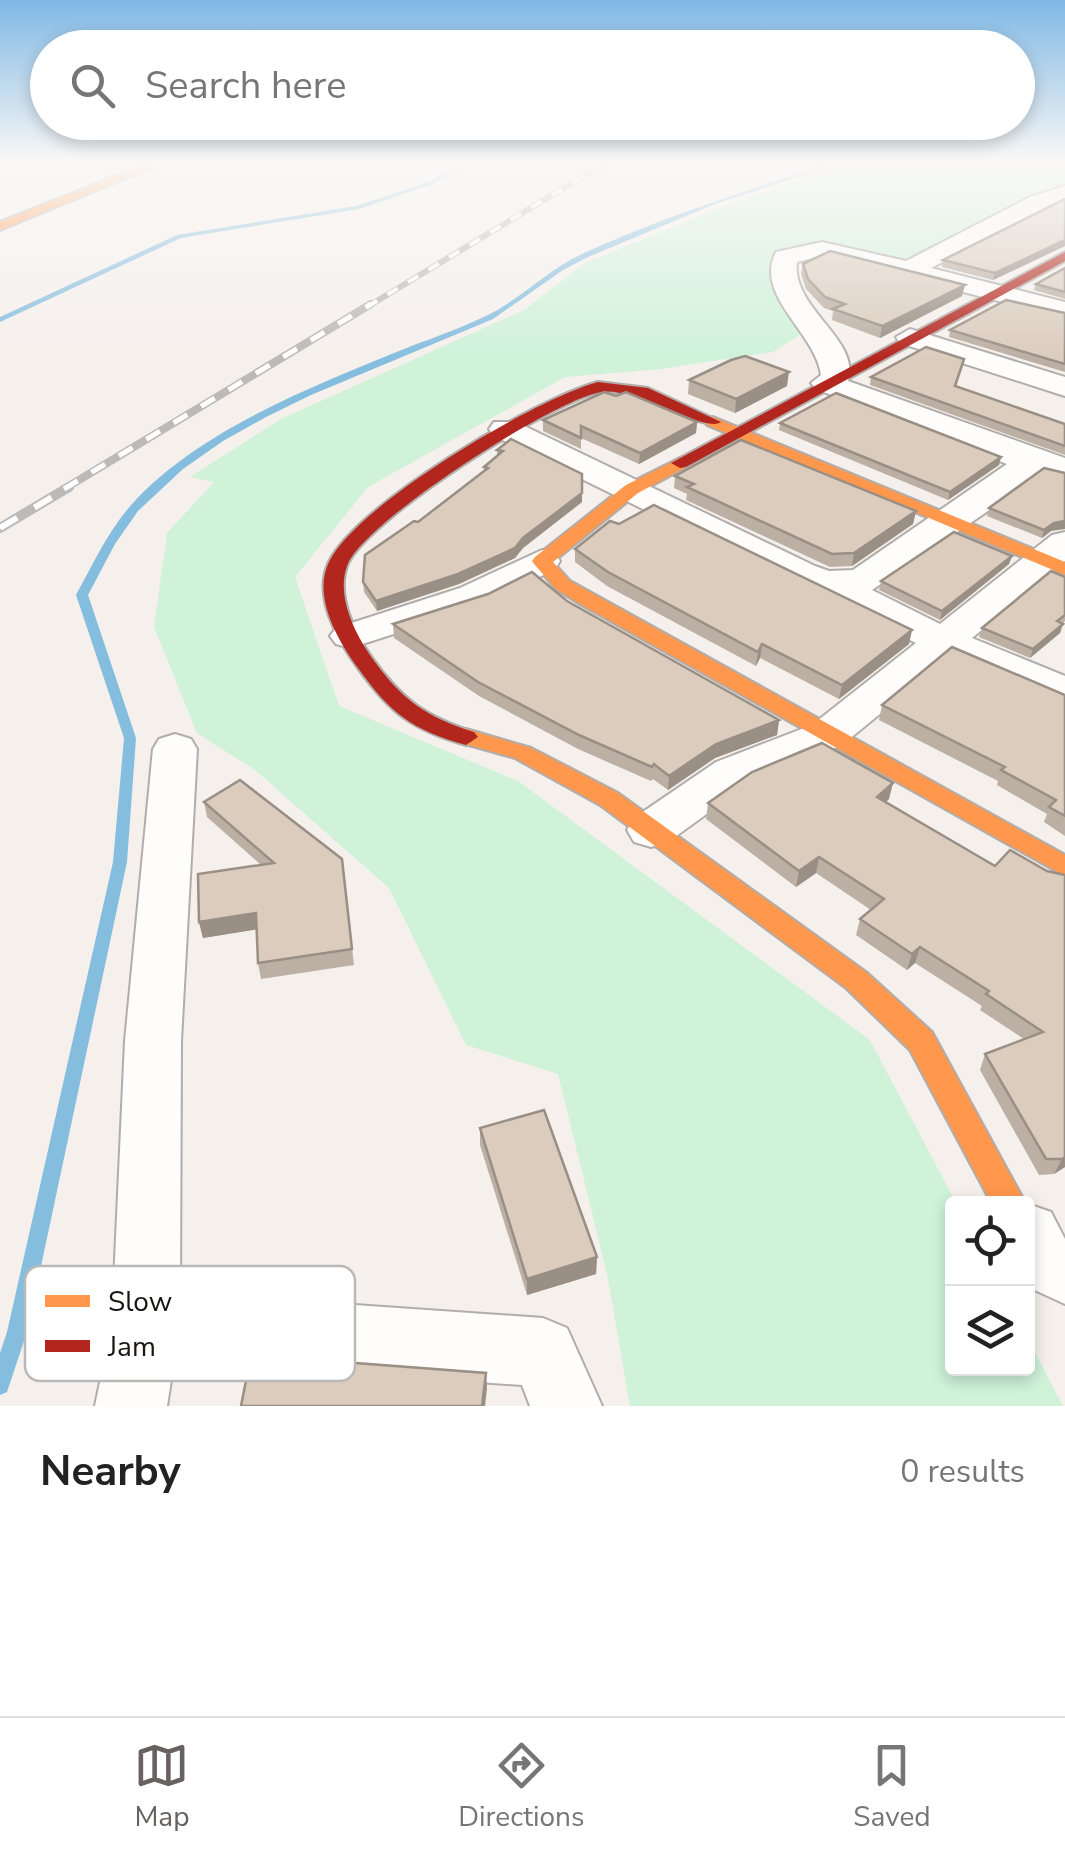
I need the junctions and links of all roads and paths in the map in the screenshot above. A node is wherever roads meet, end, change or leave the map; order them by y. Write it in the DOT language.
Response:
graph roads {
  1 [pos="987,229"];
  2 [pos="1065,256"];
  3 [pos="910,269"];
  4 [pos="998,291"];
  5 [pos="1065,310"];
  6 [pos="910,337"];
  7 [pos="831,380"];
  8 [pos="1065,388"];
  9 [pos="505,429"];
  10 [pos="733,432"];
  11 [pos="1010,451"];
  12 [pos="1065,469"];
  13 [pos="632,488"];
  14 [pos="946,520"];
  15 [pos="1058,557"];
  16 [pos="542,562"];
  17 [pos="826,582"];
  18 [pos="350,636"];
  19 [pos="940,640"];
  20 [pos="1065,691"];
  21 [pos="828,735"];
  22 [pos="175,749"];
  23 [pos="651,830"];
  24 [pos="1065,866"];
  25 [pos="1006,1196"];
  26 [pos="1035,1248"];
  27 [pos="147,1266"];
  28 [pos="1065,1272"];
  29 [pos="355,1339"];
  30 [pos="136,1381"];
  31 [pos="131,1406"];
  32 [pos="566,1406"];
  1 -- 3 [label="street"];
  2 -- 4 [label="street"];
  3 -- 4 [label="street"];
  3 -- 7 [label="street"];
  4 -- 5 [label="street"];
  4 -- 6 [label="street"];
  6 -- 7 [label="street"];
  6 -- 8 [label="street"];
  7 -- 10 [label="street"];
  7 -- 11 [label="street"];
  9 -- 10 [label="street"];
  9 -- 13 [label="street"];
  9 -- 18 [label="street"];
  10 -- 13 [label="street"];
  10 -- 14 [label="street"];
  11 -- 12 [label="street"];
  11 -- 14 [label="street"];
  13 -- 16 [label="street"];
  13 -- 17 [label="street"];
  14 -- 15 [label="street"];
  14 -- 17 [label="street"];
  15 -- 19 [label="street"];
  16 -- 18 [label="street"];
  16 -- 21 [label="street"];
  17 -- 19 [label="street"];
  18 -- 23 [label="street"];
  19 -- 20 [label="street"];
  19 -- 21 [label="street"];
  21 -- 23 [label="street"];
  21 -- 24 [label="street"];
  22 -- 27 [label="street"];
  23 -- 25 [label="street"];
  26 -- 28 [label="street"];
  29 -- 32 [label="street"];
  30 -- 31 [label="street"];
}
